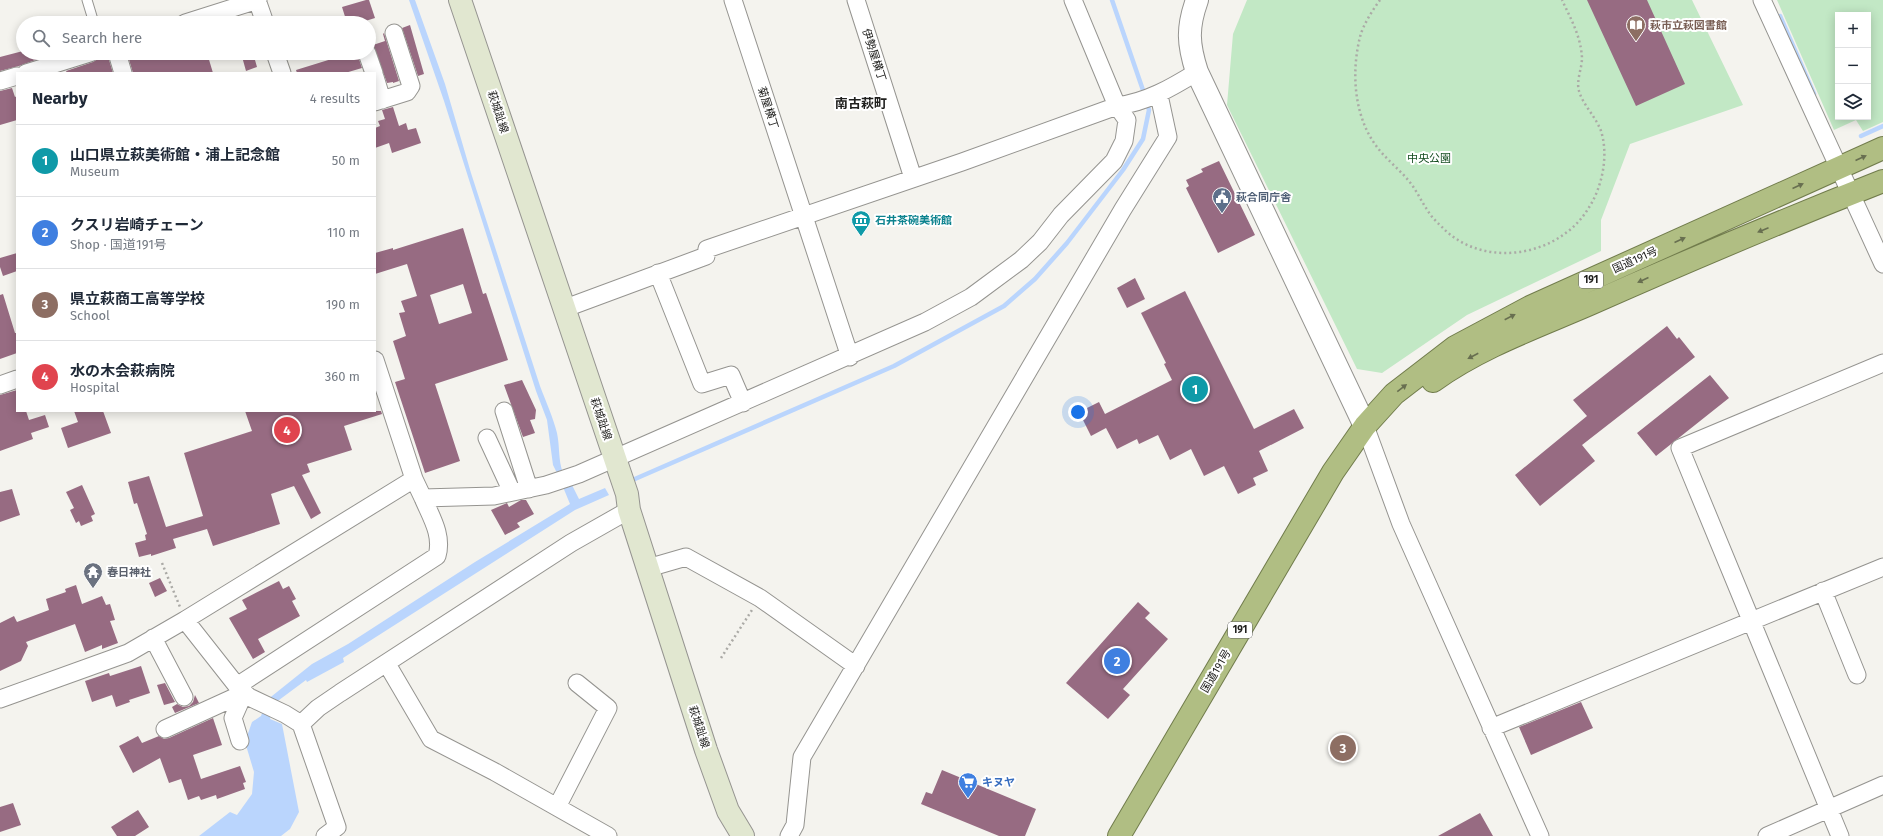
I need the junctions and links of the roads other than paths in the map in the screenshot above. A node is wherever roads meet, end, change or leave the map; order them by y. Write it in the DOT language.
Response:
graph roads {
  1 [pos="87,0"];
  2 [pos="257,0"];
  3 [pos="460,0"];
  4 [pos="733,0"];
  5 [pos="856,0"];
  6 [pos="1073,0"];
  7 [pos="1197,0"];
  8 [pos="1765,1"];
  9 [pos="92,16"];
  10 [pos="207,16"];
  11 [pos="263,16"];
  12 [pos="394,33"];
  13 [pos="70,60"];
  14 [pos="119,60"];
  15 [pos="278,60"];
  16 [pos="369,60"];
  17 [pos="36,72"];
  18 [pos="123,72"];
  19 [pos="282,72"];
  20 [pos="374,72"];
  21 [pos="1197,72"];
  22 [pos="16,76"];
  23 [pos="0,81"];
  24 [pos="376,83"];
  25 [pos="1155,96"];
  26 [pos="379,101"];
  27 [pos="1117,106"];
  28 [pos="1883,148"];
  29 [pos="1839,168"];
  30 [pos="912,178"];
  31 [pos="1883,181"];
  32 [pos="1851,193"];
  33 [pos="804,215"];
  34 [pos="1883,264"];
  35 [pos="658,273"];
  36 [pos="563,309"];
  37 [pos="850,357"];
  38 [pos="376,363"];
  39 [pos="1883,363"];
  40 [pos="16,379"];
  41 [pos="0,385"];
  42 [pos="743,403"];
  43 [pos="504,411"];
  44 [pos="1365,426"];
  45 [pos="487,438"];
  46 [pos="614,458"];
  47 [pos="414,479"];
  48 [pos="538,487"];
  49 [pos="512,492"];
  50 [pos="423,498"];
  51 [pos="628,502"];
  52 [pos="1883,567"];
  53 [pos="648,568"];
  54 [pos="1824,591"];
  55 [pos="185,620"];
  56 [pos="1752,620"];
  57 [pos="153,638"];
  58 [pos="388,664"];
  59 [pos="856,666"];
  60 [pos="1857,675"];
  61 [pos="577,683"];
  62 [pos="243,692"];
  63 [pos="184,697"];
  64 [pos="0,699"];
  65 [pos="301,724"];
  66 [pos="1491,728"];
  67 [pos="164,729"];
  68 [pos="240,741"];
  69 [pos="1883,785"];
  70 [pos="557,807"];
  71 [pos="1828,810"];
  72 [pos="325,836"];
  73 [pos="608,836"];
  74 [pos="742,836"];
  75 [pos="789,836"];
  76 [pos="1119,836"];
  77 [pos="1540,836"];
  78 [pos="1767,836"];
  79 [pos="1840,836"];
  1 -- 9 [label="lane"];
  2 -- 10 [label="street"];
  2 -- 11 [label="street"];
  3 -- 36 [label="main road, 萩城趾線"];
  4 -- 33 [label="street, 菊屋横丁"];
  5 -- 30 [label="street, 伊勢屋横丁"];
  6 -- 27 [label="street"];
  7 -- 21 [label="street"];
  8 -- 29 [label="street"];
  12 -- 26 [label="street"];
  13 -- 17 [label="street"];
  14 -- 18 [label="street"];
  15 -- 19 [label="street"];
  16 -- 20 [label="street"];
  21 -- 25 [label="street"];
  21 -- 44 [label="street"];
  22 -- 23 [label="street"];
  24 -- 26 [label="street"];
  25 -- 27 [label="street"];
  25 -- 59 [label="street"];
  27 -- 30 [label="street"];
  27 -- 37 [label="street"];
  29 -- 28 [label="highway, 国道191号 / 191, one-way"];
  29 -- 32 [label="street"];
  44 -- 29 [label="highway, 国道191号 / 191, one-way"];
  30 -- 33 [label="street"];
  31 -- 32 [label="highway, 国道191号 / 191"];
  32 -- 34 [label="street"];
  32 -- 44 [label="highway, 国道191号 / 191, one-way"];
  33 -- 35 [label="street"];
  33 -- 37 [label="street, 菊屋横丁"];
  35 -- 36 [label="street"];
  35 -- 42 [label="street"];
  36 -- 46 [label="main road, 萩城趾線"];
  37 -- 42 [label="street"];
  38 -- 47 [label="street"];
  39 -- 56 [label="street"];
  40 -- 41 [label="street"];
  42 -- 46 [label="street"];
  43 -- 48 [label="street"];
  44 -- 66 [label="street"];
  44 -- 76 [label="highway, 国道191号 / 191"];
  45 -- 49 [label="street"];
  46 -- 48 [label="street"];
  46 -- 51 [label="main road, 萩城趾線"];
  47 -- 50 [label="street"];
  47 -- 55 [label="street"];
  48 -- 49 [label="street"];
  49 -- 50 [label="street"];
  50 -- 62 [label="street"];
  51 -- 53 [label="main road, 萩城趾線"];
  51 -- 58 [label="street"];
  52 -- 54 [label="street"];
  53 -- 59 [label="street"];
  53 -- 74 [label="main road, 萩城趾線"];
  54 -- 56 [label="street"];
  54 -- 60 [label="street"];
  55 -- 57 [label="street"];
  55 -- 62 [label="street"];
  56 -- 66 [label="street"];
  56 -- 71 [label="street"];
  57 -- 63 [label="street"];
  57 -- 64 [label="street"];
  58 -- 65 [label="street"];
  58 -- 70 [label="street"];
  59 -- 75 [label="street"];
  61 -- 70 [label="street"];
  62 -- 65 [label="street"];
  62 -- 67 [label="street"];
  62 -- 68 [label="street"];
  65 -- 72 [label="street"];
  66 -- 77 [label="street"];
  69 -- 71 [label="street"];
  70 -- 73 [label="street"];
  71 -- 78 [label="street"];
  71 -- 79 [label="street"];
}
